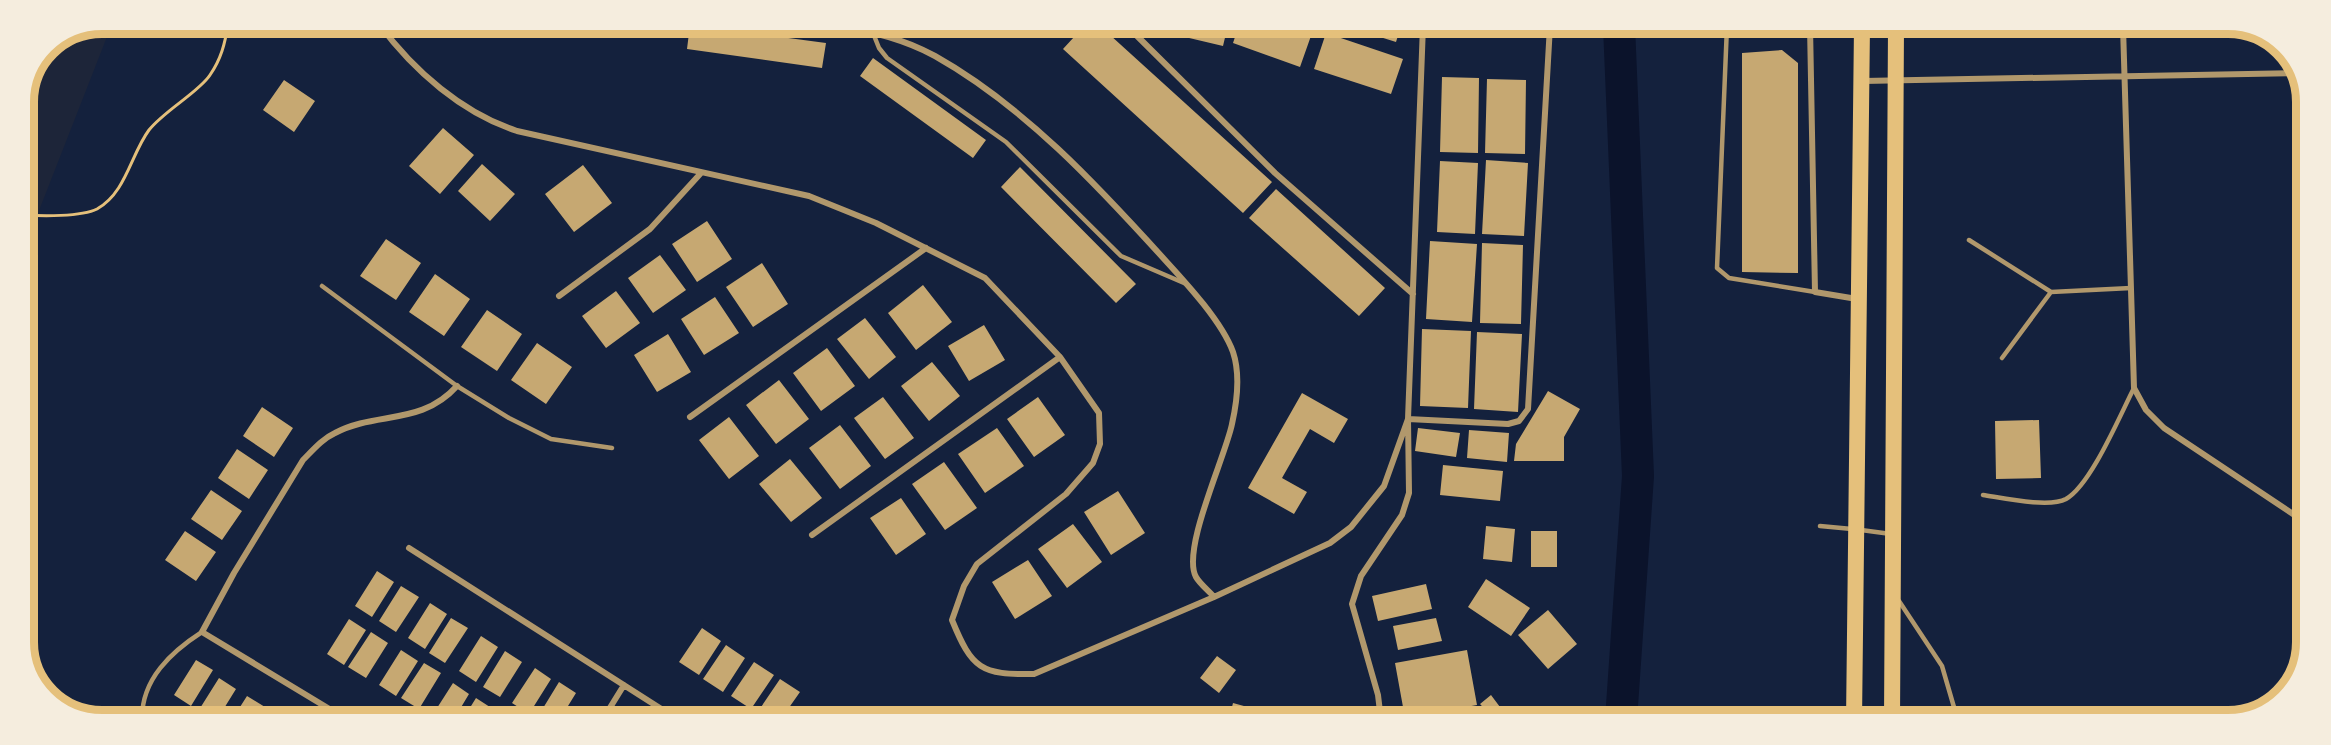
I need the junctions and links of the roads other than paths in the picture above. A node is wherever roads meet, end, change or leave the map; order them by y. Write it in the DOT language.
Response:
graph roads {
  1 [pos="388,34"];
  2 [pos="873,34"];
  3 [pos="879,34"];
  4 [pos="1135,34"];
  5 [pos="1424,34"];
  6 [pos="1550,34"];
  7 [pos="1727,34"];
  8 [pos="1810,34"];
  9 [pos="1863,34"];
  10 [pos="1896,34"];
  11 [pos="2123,34"];
  12 [pos="2290,73"];
  13 [pos="2125,77"];
  14 [pos="1862,81"];
  15 [pos="1896,82"];
  16 [pos="702,173"];
  17 [pos="1969,240"];
  18 [pos="926,248"];
  19 [pos="1186,284"];
  20 [pos="322,286"];
  21 [pos="2131,288"];
  22 [pos="1815,292"];
  23 [pos="2051,292"];
  24 [pos="1413,294"];
  25 [pos="559,296"];
  26 [pos="1859,299"];
  27 [pos="1060,357"];
  28 [pos="2002,358"];
  29 [pos="457,386"];
  30 [pos="2134,388"];
  31 [pos="690,417"];
  32 [pos="1408,419"];
  33 [pos="612,448"];
  34 [pos="1983,495"];
  35 [pos="2296,516"];
  36 [pos="1820,526"];
  37 [pos="1856,530"];
  38 [pos="1894,534"];
  39 [pos="812,535"];
  40 [pos="410,548"];
  41 [pos="1894,593"];
  42 [pos="1214,597"];
  43 [pos="202,632"];
  44 [pos="624,686"];
  45 [pos="143,710"];
  46 [pos="331,710"];
  47 [pos="609,710"];
  48 [pos="663,710"];
  49 [pos="1380,710"];
  50 [pos="1854,710"];
  51 [pos="1892,710"];
  52 [pos="1955,710"];
  1 -- 16 [label="street"];
  2 -- 19 [label="lane"];
  3 -- 19 [label="street"];
  4 -- 24 [label="street"];
  5 -- 24 [label="street"];
  6 -- 32 [label="street"];
  7 -- 22 [label="lane"];
  8 -- 22 [label="street"];
  9 -- 14 [label="highway"];
  10 -- 15 [label="highway"];
  11 -- 13 [label="street"];
  12 -- 13 [label="street"];
  13 -- 15 [label="street"];
  13 -- 21 [label="street"];
  14 -- 15 [label="street"];
  14 -- 26 [label="highway"];
  15 -- 38 [label="highway"];
  16 -- 18 [label="street"];
  16 -- 25 [label="street"];
  17 -- 23 [label="lane"];
  18 -- 27 [label="street"];
  18 -- 31 [label="street"];
  19 -- 42 [label="street"];
  20 -- 29 [label="lane"];
  21 -- 23 [label="lane"];
  21 -- 30 [label="street"];
  22 -- 26 [label="street"];
  23 -- 28 [label="lane"];
  24 -- 32 [label="street"];
  26 -- 37 [label="highway"];
  27 -- 39 [label="street"];
  27 -- 42 [label="street"];
  29 -- 33 [label="lane"];
  29 -- 43 [label="street"];
  30 -- 34 [label="lane"];
  30 -- 35 [label="street"];
  32 -- 42 [label="street"];
  32 -- 49 [label="street"];
  36 -- 37 [label="lane"];
  37 -- 38 [label="lane"];
  37 -- 50 [label="highway"];
  38 -- 41 [label="highway"];
  40 -- 44 [label="street"];
  41 -- 51 [label="highway"];
  41 -- 52 [label="lane"];
  43 -- 45 [label="lane"];
  43 -- 46 [label="street"];
  44 -- 47 [label="street"];
  44 -- 48 [label="street"];
}
